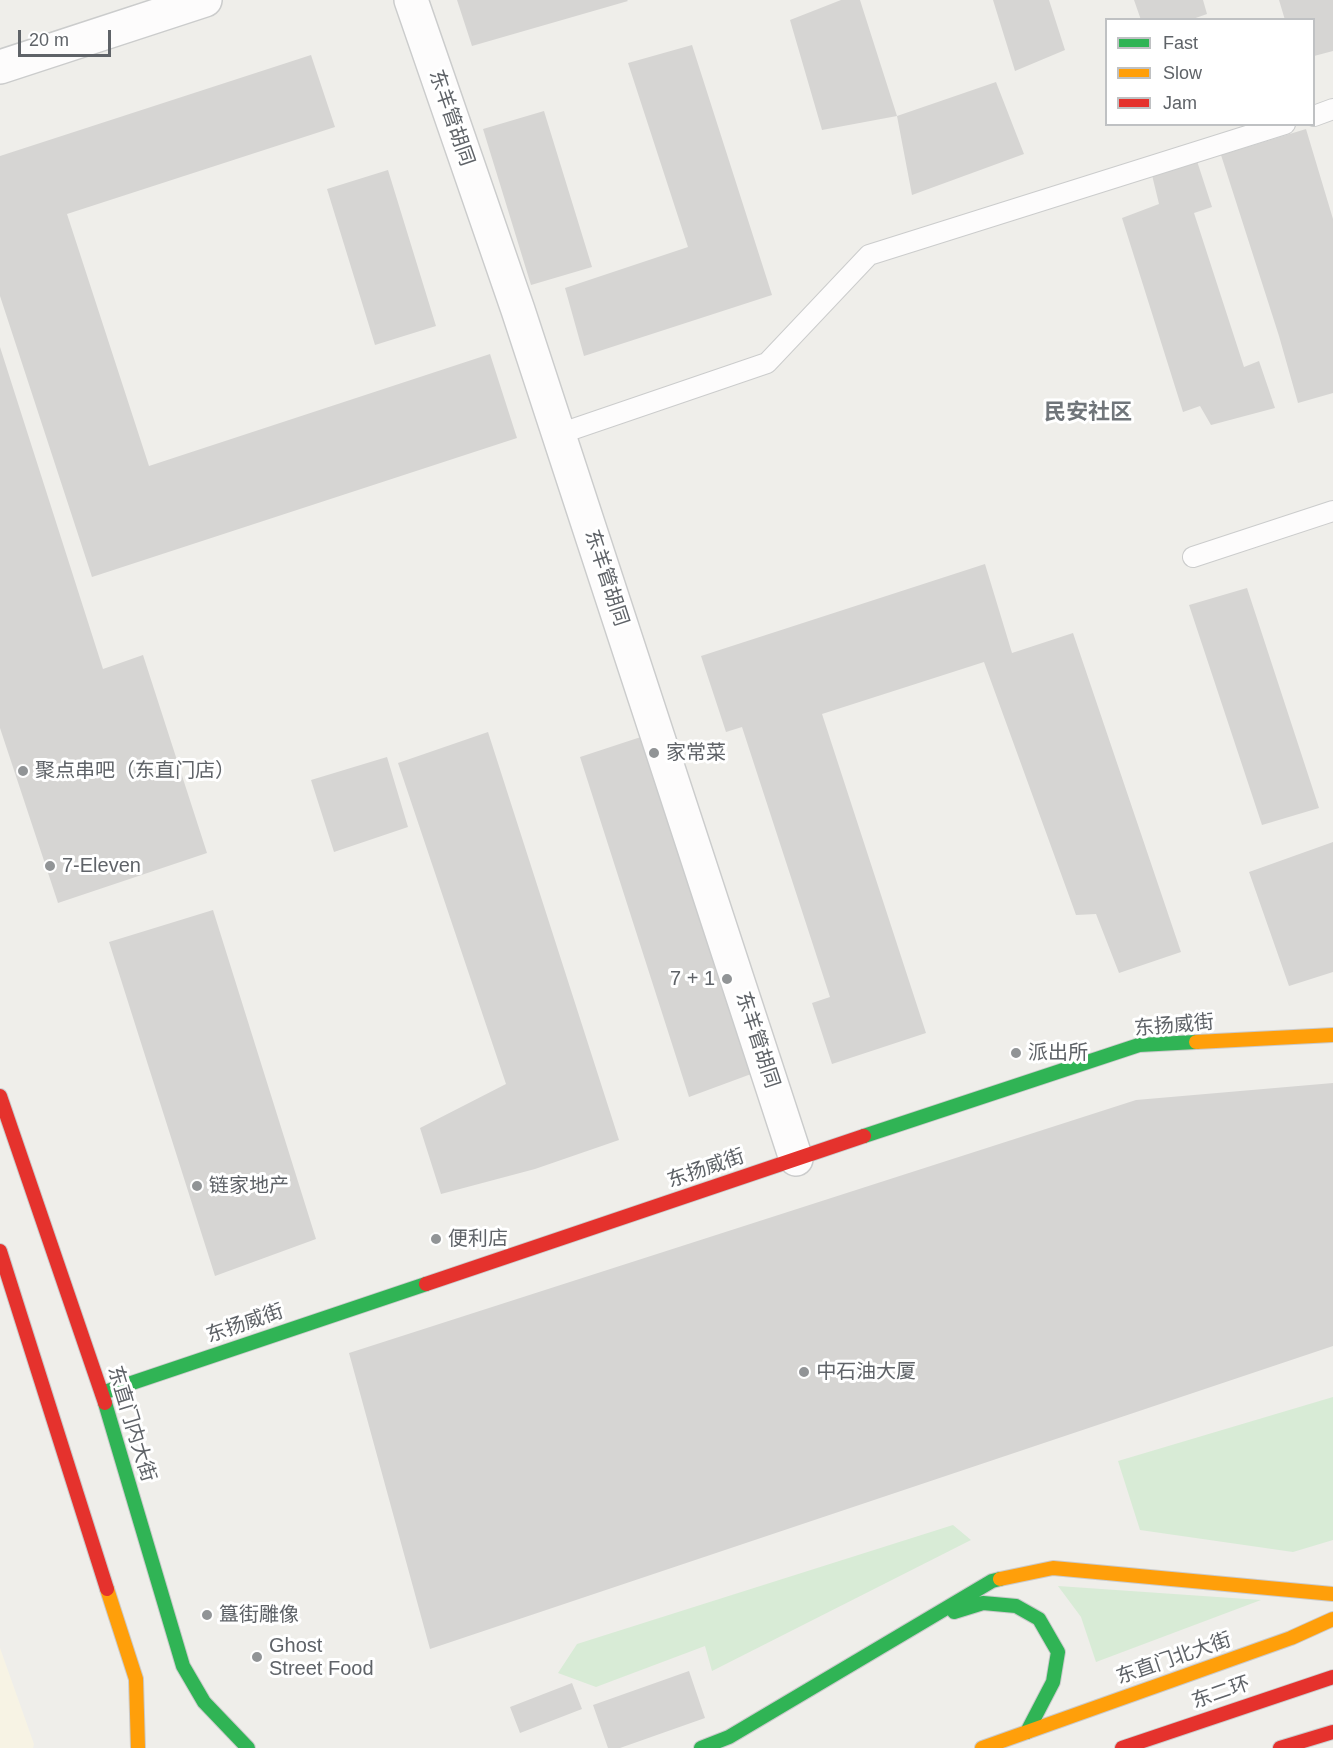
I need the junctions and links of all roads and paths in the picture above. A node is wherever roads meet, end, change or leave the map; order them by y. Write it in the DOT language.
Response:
graph roads {
  1 [pos="205,0"];
  2 [pos="411,0"];
  3 [pos="0,67"];
  4 [pos="1333,110"];
  5 [pos="1315,116"];
  6 [pos="1279,126"];
  7 [pos="559,434"];
  8 [pos="1333,511"];
  9 [pos="1193,557"];
  10 [pos="1333,1035"];
  11 [pos="0,1096"];
  12 [pos="796,1159"];
  13 [pos="2,1266"];
  14 [pos="102,1394"];
  15 [pos="1333,1594"];
  16 [pos="1333,1619"];
  17 [pos="918,1624"];
  18 [pos="1333,1677"];
  19 [pos="1027,1732"];
  20 [pos="1333,1732"];
  21 [pos="138,1748"];
  22 [pos="248,1748"];
  23 [pos="701,1748"];
  24 [pos="982,1748"];
  25 [pos="1122,1748"];
  26 [pos="1280,1748"];
  1 -- 3 [label="street"];
  2 -- 7 [label="street, 东羊管胡同"];
  4 -- 5 [label="lane"];
  6 -- 7 [label="lane"];
  7 -- 12 [label="street, 东羊管胡同"];
  8 -- 9 [label="lane"];
  10 -- 12 [label="main road, 东扬威街"];
  11 -- 14 [label="main road, 东直门内大街"];
  12 -- 14 [label="main road, 东扬威街"];
  13 -- 21 [label="main road"];
  14 -- 22 [label="main road, 东直门内大街"];
  15 -- 17 [label="main road"];
  16 -- 19 [label="main road, 东直门北大街"];
  17 -- 19 [label="main road"];
  17 -- 23 [label="main road"];
  18 -- 25 [label="main road, 东二环"];
  19 -- 24 [label="main road, 东直门北大街"];
  20 -- 26 [label="main road"];
}
